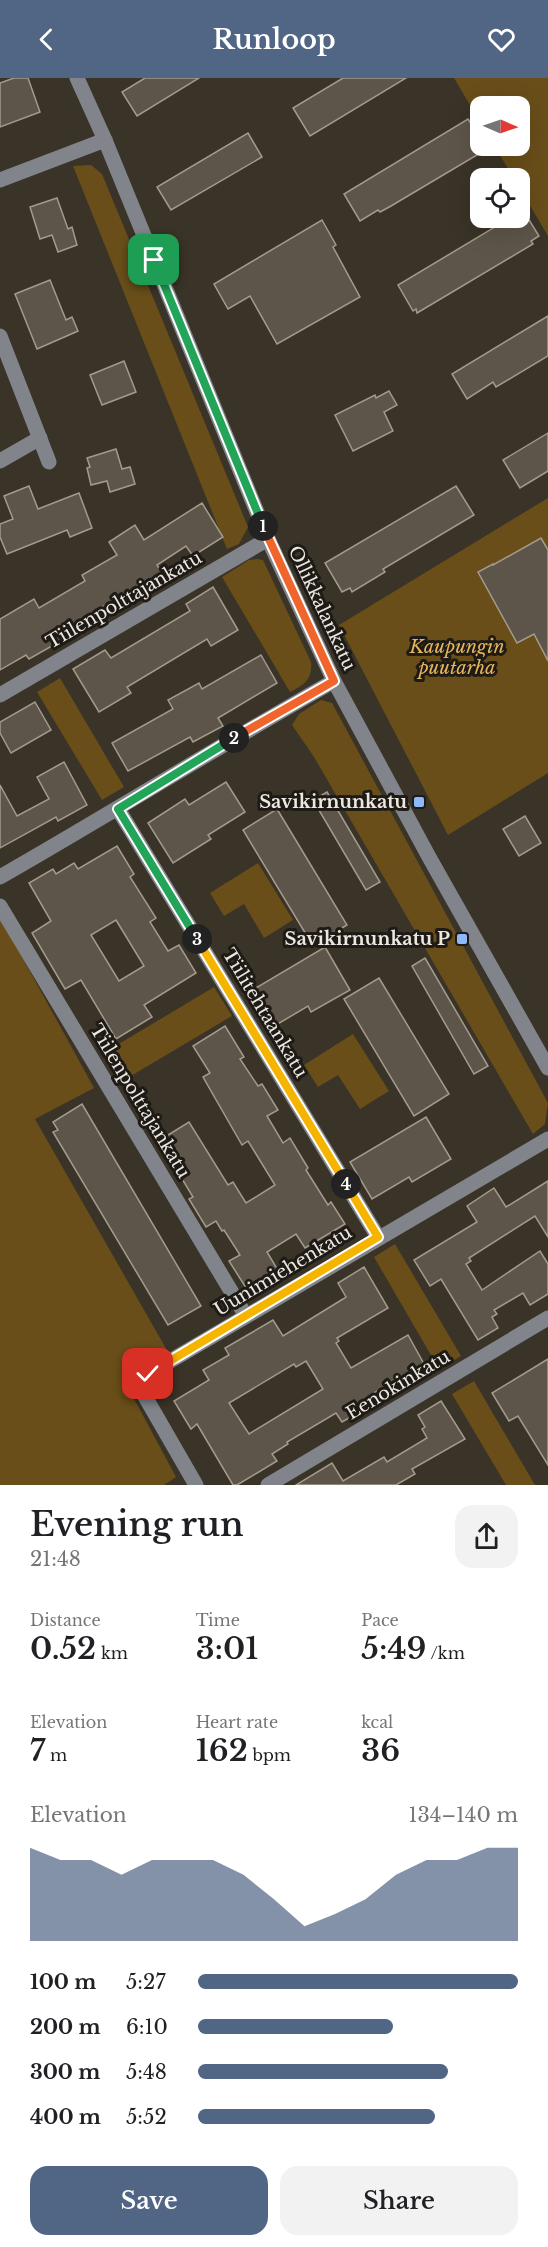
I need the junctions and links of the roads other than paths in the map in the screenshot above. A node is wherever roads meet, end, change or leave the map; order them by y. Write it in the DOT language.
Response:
graph roads {
  1 [pos="77,78"];
  2 [pos="105,140"];
  3 [pos="0,180"];
  4 [pos="0,336"];
  5 [pos="40,438"];
  6 [pos="0,461"];
  7 [pos="49,462"];
  8 [pos="268,539"];
  9 [pos="334,681"];
  10 [pos="0,695"];
  11 [pos="118,809"];
  12 [pos="0,878"];
  13 [pos="0,906"];
  14 [pos="548,1068"];
  15 [pos="548,1138"];
  16 [pos="378,1237"];
  17 [pos="246,1316"];
  18 [pos="548,1318"];
  19 [pos="196,1485"];
  20 [pos="268,1485"];
  1 -- 2 [label="street, Ollikkalankatu"];
  2 -- 3 [label="street"];
  2 -- 8 [label="street, Ollikkalankatu"];
  4 -- 5 [label="street"];
  5 -- 6 [label="street"];
  5 -- 7 [label="street"];
  8 -- 9 [label="street, Ollikkalankatu"];
  8 -- 10 [label="street, Tiilenpolttajankatu"];
  9 -- 11 [label="street"];
  9 -- 14 [label="street, Ollikkalankatu"];
  11 -- 12 [label="street"];
  11 -- 16 [label="street, Tiilitehtaankatu"];
  13 -- 17 [label="street, Tiilenpolttajankatu"];
  15 -- 16 [label="street, Uunimiehenkatu"];
  16 -- 17 [label="street, Uunimiehenkatu"];
  17 -- 19 [label="street, Uunimiehenkatu"];
  18 -- 20 [label="street, Eenokinkatu"];
}
